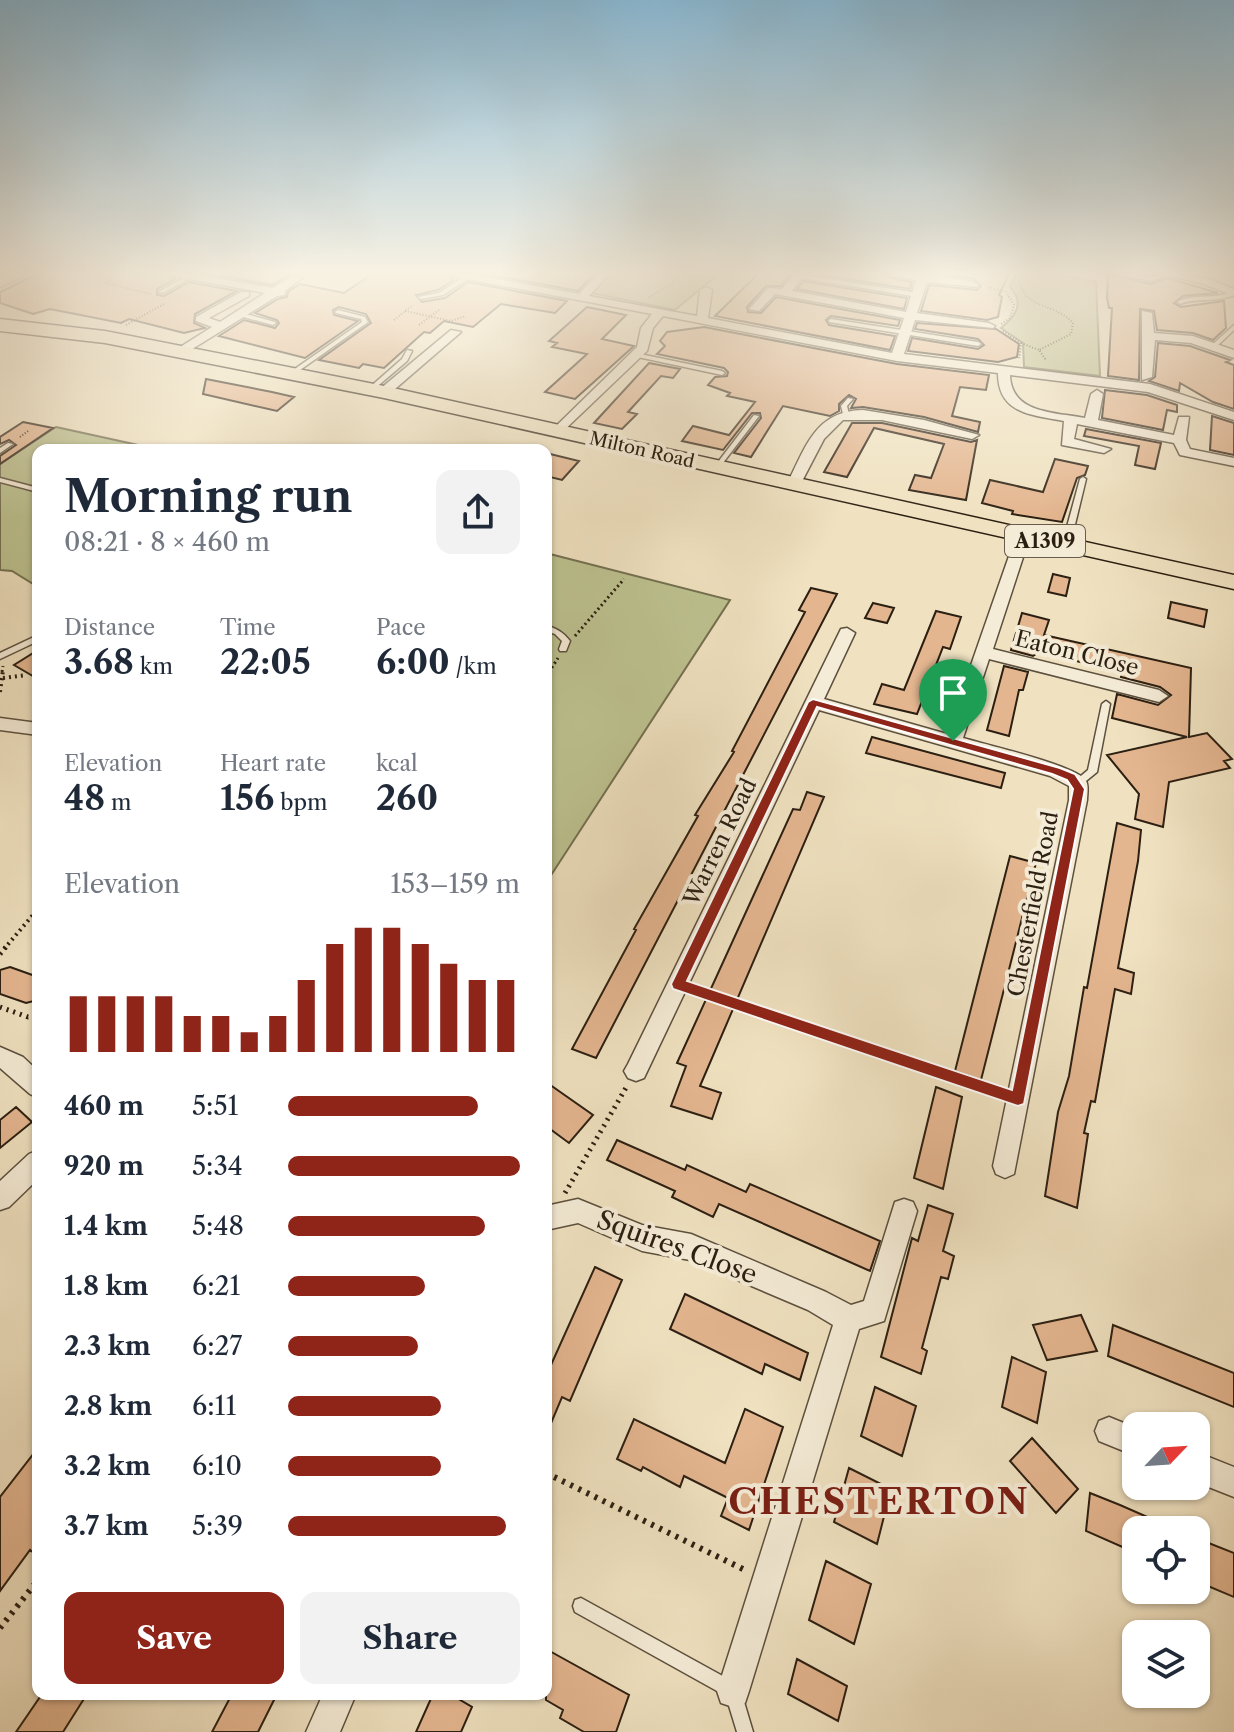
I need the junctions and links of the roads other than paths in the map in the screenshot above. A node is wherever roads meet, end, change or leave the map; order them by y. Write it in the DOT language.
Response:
graph roads {
  1 [pos="195,355"];
  2 [pos="318,355"];
  3 [pos="407,355"];
  4 [pos="425,355"];
  5 [pos="635,355"];
  6 [pos="885,355"];
  7 [pos="1148,355"];
  8 [pos="897,357"];
  9 [pos="1004,371"];
  10 [pos="722,373"];
  11 [pos="291,374"];
  12 [pos="1146,377"];
  13 [pos="378,390"];
  14 [pos="1097,394"];
  15 [pos="850,399"];
  16 [pos="1231,412"];
  17 [pos="846,414"];
  18 [pos="756,416"];
  19 [pos="1071,419"];
  20 [pos="1184,420"];
  21 [pos="1091,422"];
  22 [pos="558,432"];
  23 [pos="972,435"];
  24 [pos="10,444"];
  25 [pos="1104,449"];
  26 [pos="0,451"];
  27 [pos="1184,453"];
  28 [pos="1234,462"];
  29 [pos="717,467"];
  30 [pos="1083,479"];
  31 [pos="0,480"];
  32 [pos="794,484"];
  33 [pos="32,488"];
  34 [pos="1023,536"];
  35 [pos="1066,545"];
  36 [pos="1234,582"];
  37 [pos="552,630"];
  38 [pos="847,633"];
  39 [pos="32,641"];
  40 [pos="565,645"];
  41 [pos="983,652"];
  42 [pos="0,656"];
  43 [pos="1159,696"];
  44 [pos="813,702"];
  45 [pos="1106,704"];
  46 [pos="0,724"];
  47 [pos="32,728"];
  48 [pos="953,741"];
  49 [pos="1078,783"];
  50 [pos="0,1057"];
  51 [pos="636,1071"];
  52 [pos="32,1081"];
  53 [pos="1005,1166"];
  54 [pos="32,1168"];
  55 [pos="0,1198"];
  56 [pos="553,1210"];
  57 [pos="904,1211"];
  58 [pos="849,1319"];
  59 [pos="1109,1431"];
  60 [pos="1122,1436"];
  61 [pos="1210,1473"];
  62 [pos="1234,1482"];
  63 [pos="581,1606"];
  64 [pos="733,1691"];
  65 [pos="337,1700"];
  66 [pos="323,1732"];
  67 [pos="745,1732"];
  1 -- 11 [label="main road, Milton Road / A1309"];
  2 -- 11 [label="lane"];
  3 -- 13 [label="lane"];
  4 -- 13 [label="street"];
  5 -- 10 [label="lane"];
  5 -- 22 [label="street"];
  6 -- 8 [label="street"];
  7 -- 12 [label="street"];
  8 -- 9 [label="street"];
  9 -- 16 [label="street"];
  9 -- 19 [label="street"];
  11 -- 13 [label="main road, Milton Road / A1309"];
  13 -- 22 [label="main road, Milton Road / A1309"];
  14 -- 21 [label="street"];
  15 -- 17 [label="lane"];
  17 -- 23 [label="street"];
  17 -- 32 [label="street"];
  18 -- 29 [label="lane"];
  19 -- 21 [label="street"];
  19 -- 25 [label="street"];
  20 -- 27 [label="street"];
  21 -- 27 [label="street"];
  22 -- 29 [label="main road, Milton Road / A1309"];
  24 -- 26 [label="lane"];
  27 -- 28 [label="street"];
  29 -- 32 [label="main road, Milton Road / A1309"];
  30 -- 35 [label="lane"];
  31 -- 33 [label="lane"];
  32 -- 34 [label="main road, Milton Road / A1309"];
  34 -- 35 [label="main road, Milton Road / A1309"];
  34 -- 41 [label="street"];
  35 -- 36 [label="main road, Milton Road / A1309"];
  37 -- 40 [label="lane"];
  38 -- 44 [label="street, Warren Road"];
  39 -- 42 [label="lane"];
  41 -- 43 [label="street, Eaton Close"];
  41 -- 48 [label="street"];
  44 -- 48 [label="street"];
  44 -- 51 [label="street, Warren Road"];
  45 -- 49 [label="lane"];
  46 -- 47 [label="street"];
  48 -- 49 [label="street"];
  49 -- 53 [label="street, Chesterfield Road"];
  50 -- 52 [label="street"];
  54 -- 55 [label="street"];
  56 -- 58 [label="street, Squires Close"];
  57 -- 58 [label="street"];
  58 -- 64 [label="street"];
  59 -- 60 [label="street"];
  61 -- 62 [label="street"];
  63 -- 64 [label="lane"];
  64 -- 67 [label="lane"];
  65 -- 66 [label="street"];
}
